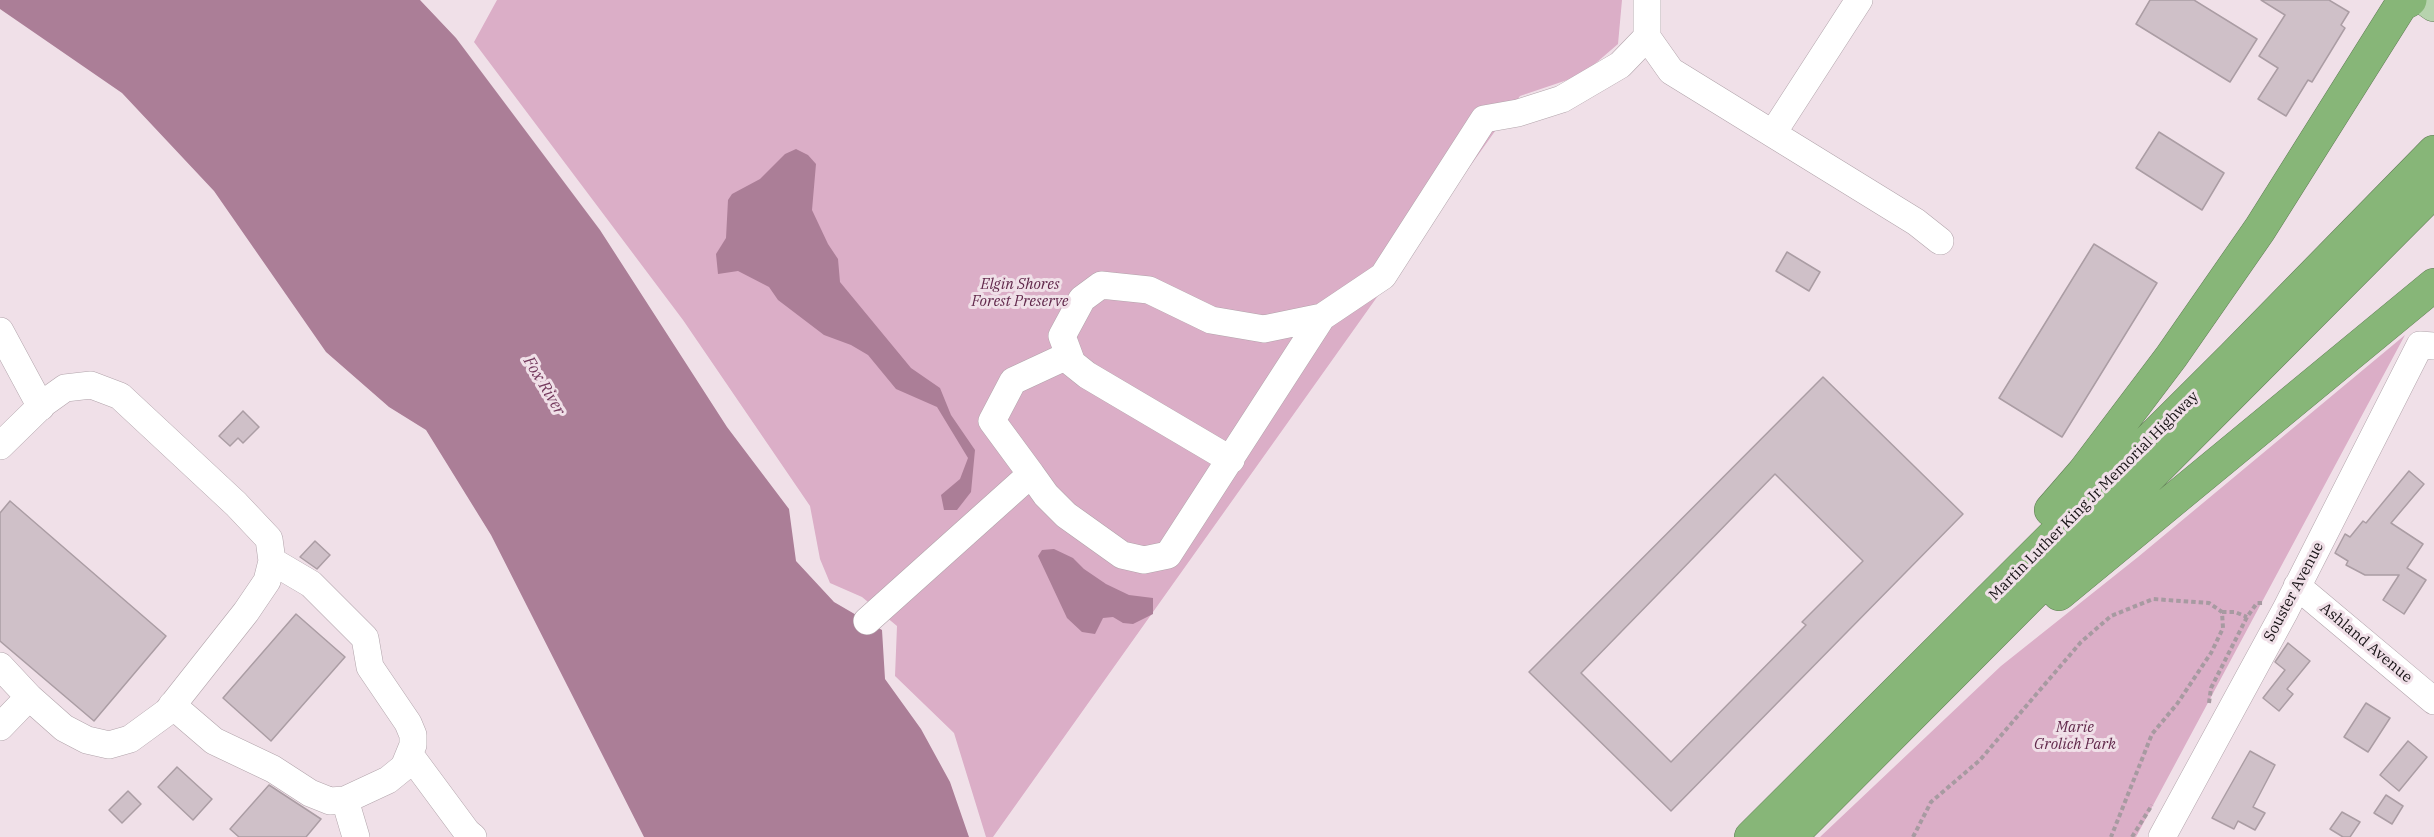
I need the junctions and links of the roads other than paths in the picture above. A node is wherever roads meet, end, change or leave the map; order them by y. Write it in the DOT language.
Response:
graph roads {
  1 [pos="1647,0"];
  2 [pos="1859,0"];
  3 [pos="2410,0"];
  4 [pos="2427,0"];
  5 [pos="2434,5"];
  6 [pos="1647,38"];
  7 [pos="1773,133"];
  8 [pos="2434,152"];
  9 [pos="2434,190"];
  10 [pos="1940,241"];
  11 [pos="2434,285"];
  12 [pos="1322,317"];
  13 [pos="0,331"];
  14 [pos="2427,345"];
  15 [pos="1069,355"];
  16 [pos="41,407"];
  17 [pos="0,446"];
  18 [pos="1231,460"];
  19 [pos="1031,474"];
  20 [pos="272,561"];
  21 [pos="2297,586"];
  22 [pos="867,621"];
  23 [pos="0,666"];
  24 [pos="29,697"];
  25 [pos="2434,700"];
  26 [pos="172,705"];
  27 [pos="1901,726"];
  28 [pos="0,727"];
  29 [pos="1856,732"];
  30 [pos="410,754"];
  31 [pos="345,800"];
  32 [pos="356,837"];
  33 [pos="473,837"];
  34 [pos="1751,837"];
  35 [pos="1790,837"];
  36 [pos="2162,837"];
  1 -- 6 [label="street"];
  2 -- 7 [label="street"];
  3 -- 29 [label="highway"];
  4 -- 5 [label="main road"];
  6 -- 7 [label="street"];
  6 -- 12 [label="street"];
  7 -- 10 [label="street"];
  8 -- 29 [label="highway, Martin Luther King Jr Memorial Highway"];
  9 -- 27 [label="highway, Martin Luther King Jr Memorial Highway"];
  11 -- 27 [label="highway"];
  12 -- 15 [label="street"];
  12 -- 18 [label="street"];
  13 -- 16 [label="street"];
  14 -- 21 [label="street, Souster Avenue"];
  15 -- 18 [label="street"];
  15 -- 19 [label="street"];
  16 -- 17 [label="street"];
  16 -- 20 [label="street"];
  18 -- 19 [label="street"];
  19 -- 22 [label="street"];
  20 -- 26 [label="street"];
  20 -- 30 [label="street"];
  21 -- 25 [label="street, Ashland Avenue"];
  21 -- 36 [label="street, Souster Avenue"];
  23 -- 24 [label="street"];
  24 -- 26 [label="street"];
  24 -- 28 [label="street"];
  26 -- 31 [label="street"];
  27 -- 35 [label="highway, Martin Luther King Jr Memorial Highway"];
  29 -- 34 [label="highway, Martin Luther King Jr Memorial Highway"];
  30 -- 31 [label="street"];
  30 -- 33 [label="street"];
  31 -- 32 [label="street"];
}
